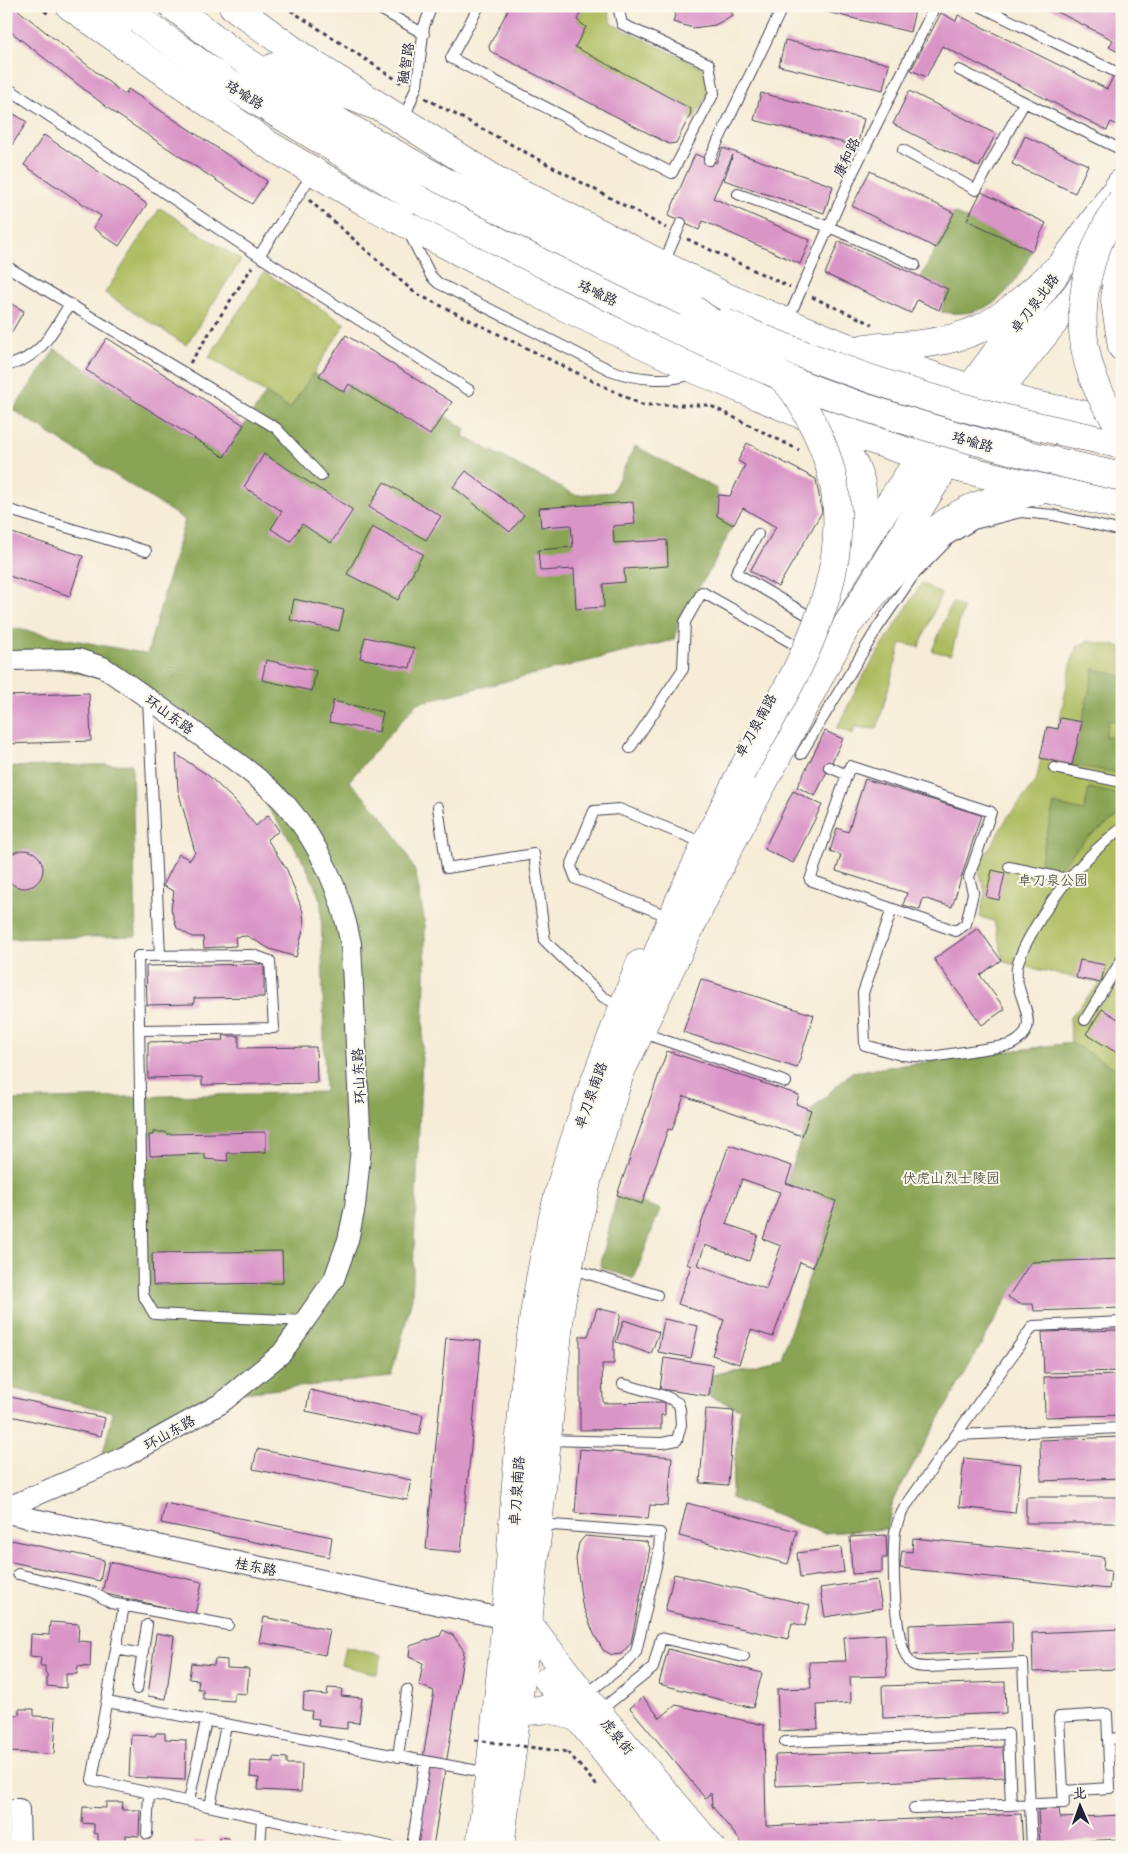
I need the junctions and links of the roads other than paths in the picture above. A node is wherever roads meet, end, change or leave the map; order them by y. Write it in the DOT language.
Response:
graph roads {
  1 [pos="70,6"];
  2 [pos="89,6"];
  3 [pos="120,6"];
  4 [pos="173,6"];
  5 [pos="233,6"];
  6 [pos="375,6"];
  7 [pos="432,6"];
  8 [pos="479,6"];
  9 [pos="618,6"];
  10 [pos="783,6"];
  11 [pos="935,6"];
  12 [pos="980,6"];
  13 [pos="424,34"];
  14 [pos="125,46"];
  15 [pos="231,50"];
  16 [pos="958,70"];
  17 [pos="1116,72"];
  18 [pos="6,87"];
  19 [pos="1024,103"];
  20 [pos="376,106"];
  21 [pos="402,122"];
  22 [pos="903,150"];
  23 [pos="1122,150"];
  24 [pos="709,160"];
  25 [pos="314,171"];
  26 [pos="1122,182"];
  27 [pos="738,194"];
  28 [pos="1122,200"];
  29 [pos="403,222"];
  30 [pos="681,222"];
  31 [pos="829,227"];
  32 [pos="1121,238"];
  33 [pos="259,256"];
  34 [pos="1064,263"];
  35 [pos="915,265"];
  36 [pos="6,266"];
  37 [pos="662,266"];
  38 [pos="726,297"];
  39 [pos="70,304"];
  40 [pos="693,309"];
  41 [pos="786,322"];
  42 [pos="1122,347"];
  43 [pos="849,348"];
  44 [pos="6,366"];
  45 [pos="699,371"];
  46 [pos="970,388"];
  47 [pos="469,390"];
  48 [pos="996,395"];
  49 [pos="817,421"];
  50 [pos="1122,422"];
  51 [pos="945,424"];
  52 [pos="1122,428"];
  53 [pos="973,429"];
  54 [pos="1122,436"];
  55 [pos="1122,445"];
  56 [pos="921,456"];
  57 [pos="946,465"];
  58 [pos="321,476"];
  59 [pos="1122,477"];
  60 [pos="1047,489"];
  61 [pos="1117,505"];
  62 [pos="6,509"];
  63 [pos="1122,531"];
  64 [pos="758,534"];
  65 [pos="146,551"];
  66 [pos="855,554"];
  67 [pos="816,620"];
  68 [pos="846,624"];
  69 [pos="799,647"];
  70 [pos="6,660"];
  71 [pos="148,698"];
  72 [pos="630,748"];
  73 [pos="792,749"];
  74 [pos="811,758"];
  75 [pos="829,767"];
  76 [pos="1054,768"];
  77 [pos="847,775"];
  78 [pos="1122,782"];
  79 [pos="438,807"];
  80 [pos="1122,828"];
  81 [pos="694,840"];
  82 [pos="1009,867"];
  83 [pos="1067,879"];
  84 [pos="892,909"];
  85 [pos="660,913"];
  86 [pos="160,956"];
  87 [pos="1122,959"];
  88 [pos="624,1007"];
  89 [pos="1085,1020"];
  90 [pos="139,1030"];
  91 [pos="639,1032"];
  92 [pos="620,1073"];
  93 [pos="786,1082"];
  94 [pos="568,1267"];
  95 [pos="657,1295"];
  96 [pos="306,1321"];
  97 [pos="1122,1322"];
  98 [pos="622,1384"];
  99 [pos="1122,1428"];
  100 [pos="956,1435"];
  101 [pos="546,1440"];
  102 [pos="6,1508"];
  103 [pos="6,1513"];
  104 [pos="538,1524"];
  105 [pos="18,1574"];
  106 [pos="124,1606"];
  107 [pos="148,1624"];
  108 [pos="228,1625"];
  109 [pos="520,1630"];
  110 [pos="116,1649"];
  111 [pos="143,1654"];
  112 [pos="744,1657"];
  113 [pos="137,1690"];
  114 [pos="407,1690"];
  115 [pos="107,1702"];
  116 [pos="586,1708"];
  117 [pos="517,1712"];
  118 [pos="206,1721"];
  119 [pos="226,1725"];
  120 [pos="1122,1738"];
  121 [pos="1108,1739"];
  122 [pos="785,1742"];
  123 [pos="398,1757"];
  124 [pos="425,1762"];
  125 [pos="490,1773"];
  126 [pos="1063,1791"];
  127 [pos="149,1792"];
  128 [pos="189,1801"];
  129 [pos="1030,1804"];
  130 [pos="1010,1805"];
  131 [pos="210,1806"];
  132 [pos="914,1808"];
  133 [pos="6,1809"];
  134 [pos="262,1818"];
  135 [pos="148,1834"];
  136 [pos="373,1845"];
  137 [pos="20,1847"];
  138 [pos="260,1847"];
  139 [pos="391,1847"];
  140 [pos="412,1847"];
  141 [pos="480,1847"];
  142 [pos="500,1847"];
  143 [pos="681,1847"];
  144 [pos="711,1847"];
  145 [pos="1032,1847"];
  1 -- 14 [label="main road"];
  2 -- 14 [label="main road"];
  3 -- 59 [label="main road, 珞喻路, bridge"];
  4 -- 15 [label="main road, 珞喻路"];
  5 -- 20 [label="main road"];
  6 -- 13 [label="lane"];
  7 -- 13 [label="lane, 融智路"];
  8 -- 9 [label="lane"];
  10 -- 24 [label="lane"];
  11 -- 31 [label="lane, 康和路"];
  12 -- 17 [label="lane"];
  13 -- 21 [label="lane, 融智路"];
  14 -- 25 [label="main road"];
  15 -- 20 [label="main road"];
  15 -- 40 [label="main road, 珞喻路"];
  16 -- 19 [label="lane"];
  18 -- 33 [label="lane"];
  19 -- 22 [label="lane"];
  19 -- 23 [label="lane"];
  20 -- 21 [label="main road"];
  21 -- 37 [label="main road"];
  25 -- 29 [label="main road"];
  25 -- 33 [label="lane"];
  26 -- 34 [label="main road, 卓刀泉北路"];
  27 -- 31 [label="lane"];
  28 -- 52 [label="main road, bridge"];
  29 -- 45 [label="main road"];
  29 -- 45 [label="lane"];
  30 -- 37 [label="lane"];
  31 -- 35 [label="lane"];
  31 -- 41 [label="lane, 康和路"];
  32 -- 42 [label="main road"];
  32 -- 48 [label="main road, 卓刀泉北路"];
  33 -- 47 [label="lane"];
  34 -- 43 [label="main road"];
  34 -- 46 [label="main road, 卓刀泉北路"];
  36 -- 39 [label="lane"];
  37 -- 38 [label="main road"];
  38 -- 41 [label="main road"];
  38 -- 45 [label="main road"];
  39 -- 44 [label="lane"];
  39 -- 58 [label="lane"];
  40 -- 55 [label="main road, 珞喻路, bridge"];
  40 -- 92 [label="main road, bridge"];
  41 -- 43 [label="main road"];
  43 -- 46 [label="main road"];
  45 -- 49 [label="main road"];
  46 -- 48 [label="main road"];
  46 -- 51 [label="main road, 卓刀泉北路"];
  48 -- 50 [label="main road"];
  48 -- 53 [label="main road, 卓刀泉北路"];
  49 -- 56 [label="main road"];
  49 -- 66 [label="main road"];
  51 -- 56 [label="main road, 卓刀泉南路"];
  53 -- 57 [label="main road, 卓刀泉南路"];
  54 -- 61 [label="main road"];
  56 -- 57 [label="main road"];
  56 -- 66 [label="main road, 卓刀泉南路"];
  57 -- 60 [label="main road"];
  57 -- 68 [label="main road, 卓刀泉南路"];
  60 -- 61 [label="main road"];
  60 -- 68 [label="main road"];
  62 -- 65 [label="lane"];
  63 -- 73 [label="lane"];
  64 -- 67 [label="lane"];
  66 -- 67 [label="main road, 卓刀泉南路"];
  67 -- 69 [label="main road, 卓刀泉南路"];
  68 -- 73 [label="main road, 卓刀泉南路"];
  69 -- 72 [label="lane"];
  69 -- 81 [label="main road, 卓刀泉南路"];
  70 -- 71 [label="street, 环山东路"];
  71 -- 86 [label="lane"];
  71 -- 96 [label="street, 环山东路"];
  73 -- 74 [label="lane"];
  73 -- 91 [label="main road, 卓刀泉南路"];
  75 -- 77 [label="lane"];
  76 -- 78 [label="lane"];
  77 -- 84 [label="lane"];
  77 -- 84 [label="lane"];
  79 -- 88 [label="lane"];
  80 -- 83 [label="lane"];
  81 -- 85 [label="main road, 卓刀泉南路"];
  81 -- 85 [label="lane"];
  82 -- 83 [label="lane"];
  83 -- 84 [label="lane"];
  85 -- 88 [label="main road, 卓刀泉南路"];
  86 -- 90 [label="lane"];
  86 -- 90 [label="lane"];
  87 -- 89 [label="lane"];
  88 -- 109 [label="main road, 卓刀泉南路"];
  90 -- 96 [label="lane"];
  91 -- 92 [label="main road, 卓刀泉南路"];
  91 -- 93 [label="lane"];
  92 -- 94 [label="main road, 卓刀泉南路"];
  94 -- 95 [label="lane"];
  94 -- 101 [label="main road, 卓刀泉南路"];
  96 -- 102 [label="street, 环山东路"];
  97 -- 100 [label="lane"];
  98 -- 101 [label="lane"];
  99 -- 100 [label="lane"];
  100 -- 129 [label="lane"];
  101 -- 104 [label="main road, 卓刀泉南路"];
  103 -- 109 [label="street, 桂东路"];
  104 -- 109 [label="main road, 卓刀泉南路"];
  104 -- 116 [label="lane"];
  105 -- 106 [label="lane"];
  106 -- 108 [label="lane"];
  106 -- 110 [label="lane"];
  107 -- 111 [label="lane"];
  109 -- 116 [label="main road"];
  109 -- 117 [label="main road, 卓刀泉南路"];
  109 -- 125 [label="main road, 卓刀泉南路"];
  110 -- 111 [label="lane"];
  110 -- 115 [label="lane"];
  111 -- 113 [label="lane"];
  112 -- 116 [label="lane"];
  114 -- 123 [label="lane"];
  115 -- 118 [label="lane"];
  115 -- 127 [label="lane"];
  116 -- 117 [label="main road"];
  116 -- 143 [label="main road, 虎泉街"];
  116 -- 144 [label="main road, 虎泉街"];
  117 -- 142 [label="main road, 卓刀泉南路"];
  118 -- 119 [label="lane"];
  118 -- 128 [label="lane"];
  119 -- 123 [label="lane"];
  119 -- 131 [label="lane"];
  120 -- 121 [label="lane"];
  121 -- 126 [label="lane"];
  121 -- 126 [label="lane"];
  122 -- 130 [label="lane"];
  123 -- 124 [label="lane"];
  124 -- 125 [label="lane"];
  124 -- 140 [label="lane"];
  125 -- 141 [label="main road, 卓刀泉南路"];
  126 -- 129 [label="lane"];
  127 -- 128 [label="lane"];
  127 -- 135 [label="lane"];
  128 -- 131 [label="lane"];
  129 -- 130 [label="lane"];
  129 -- 145 [label="lane"];
  130 -- 132 [label="lane"];
  131 -- 134 [label="lane"];
  133 -- 137 [label="street"];
  134 -- 136 [label="lane"];
  134 -- 138 [label="lane"];
  136 -- 139 [label="lane"];
}
